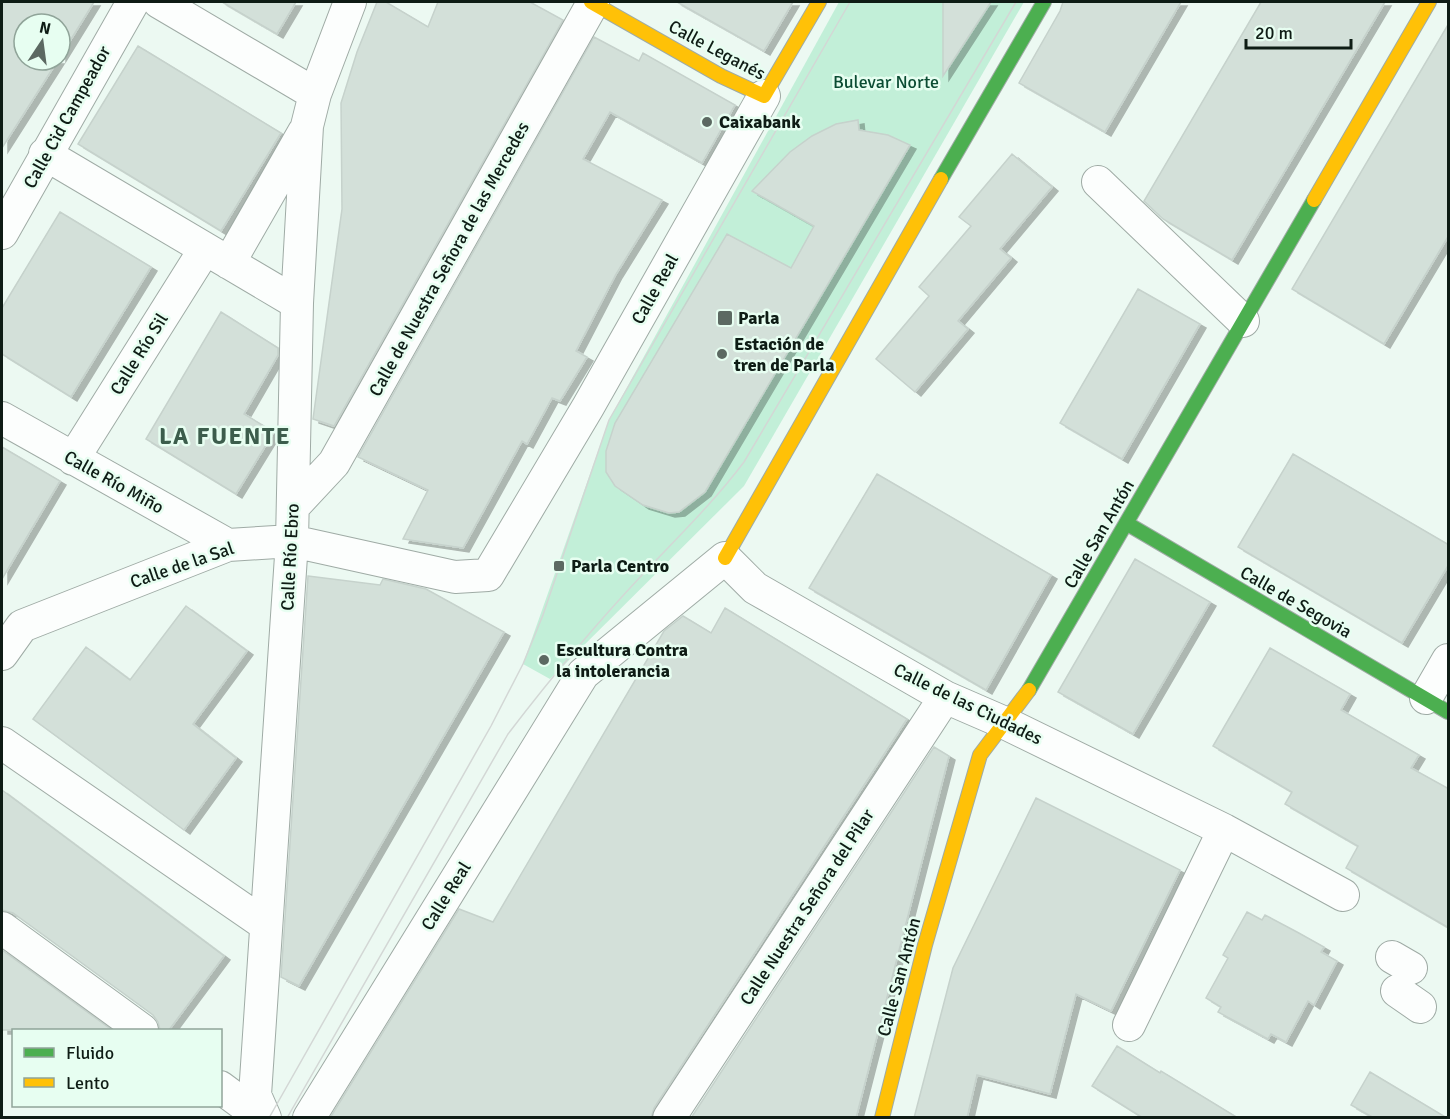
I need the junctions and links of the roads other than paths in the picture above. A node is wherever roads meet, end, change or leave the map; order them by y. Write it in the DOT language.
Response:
graph roads {
  1 [pos="133,2"];
  2 [pos="159,2"];
  3 [pos="350,2"];
  4 [pos="592,2"];
  5 [pos="819,2"];
  6 [pos="1044,2"];
  7 [pos="1429,2"];
  8 [pos="315,94"];
  9 [pos="764,96"];
  10 [pos="307,126"];
  11 [pos="45,154"];
  12 [pos="1098,183"];
  13 [pos="4,223"];
  14 [pos="217,256"];
  15 [pos="297,303"];
  16 [pos="1243,321"];
  17 [pos="2,418"];
  18 [pos="73,459"];
  19 [pos="293,507"];
  20 [pos="1126,523"];
  21 [pos="292,541"];
  22 [pos="228,545"];
  23 [pos="725,558"];
  24 [pos="488,575"];
  25 [pos="12,620"];
  26 [pos="2,654"];
  27 [pos="1449,660"];
  28 [pos="945,697"];
  29 [pos="1437,705"];
  30 [pos="1005,723"];
  31 [pos="2,743"];
  32 [pos="1224,830"];
  33 [pos="1343,895"];
  34 [pos="267,925"];
  35 [pos="2,928"];
  36 [pos="1129,1024"];
  37 [pos="141,1029"];
  38 [pos="222,1088"];
  39 [pos="264,1118"];
  40 [pos="309,1118"];
  41 [pos="669,1118"];
  42 [pos="882,1118"];
  1 -- 11 [label="street, Calle Cid Campeador"];
  2 -- 8 [label="street"];
  3 -- 8 [label="street, Calle Río Ebro"];
  4 -- 9 [label="street, Calle Leganés"];
  4 -- 19 [label="street, Calle de Nuestra Señora de las Mercedes"];
  5 -- 9 [label="street, Calle Real"];
  6 -- 23 [label="street"];
  7 -- 16 [label="street, Calle San Antón"];
  8 -- 10 [label="street, Calle Río Ebro"];
  9 -- 24 [label="street, Calle Real"];
  10 -- 14 [label="street, Calle Río Sil"];
  10 -- 15 [label="street, Calle Río Ebro"];
  11 -- 13 [label="street, Calle Cid Campeador"];
  11 -- 14 [label="street"];
  12 -- 16 [label="street"];
  14 -- 15 [label="street"];
  14 -- 18 [label="street, Calle Río Sil"];
  15 -- 19 [label="street, Calle Río Ebro"];
  16 -- 20 [label="street, Calle San Antón"];
  17 -- 18 [label="street, Calle Río Miño"];
  18 -- 22 [label="street, Calle Río Miño"];
  19 -- 21 [label="street, Calle Río Ebro"];
  20 -- 29 [label="street, Calle de Segovia"];
  20 -- 30 [label="street, Calle San Antón"];
  21 -- 22 [label="street, Calle de la Sal"];
  21 -- 24 [label="street, Calle de la Sal"];
  21 -- 34 [label="street, Calle Río Ebro"];
  22 -- 25 [label="street, Calle de la Sal"];
  23 -- 28 [label="street, Calle de las Ciudades"];
  23 -- 40 [label="street, Calle Real"];
  25 -- 26 [label="street, Calle de la Sal"];
  27 -- 29 [label="street"];
  28 -- 30 [label="street, Calle de las Ciudades"];
  28 -- 41 [label="street, Calle Nuestra Señora del Pilar"];
  30 -- 32 [label="street, Calle de las Ciudades"];
  30 -- 42 [label="street, Calle San Antón"];
  31 -- 34 [label="street"];
  32 -- 33 [label="street, Calle de las Ciudades"];
  32 -- 36 [label="street"];
  34 -- 39 [label="street, Calle Río Ebro"];
  35 -- 37 [label="street"];
  38 -- 39 [label="street"];
}
